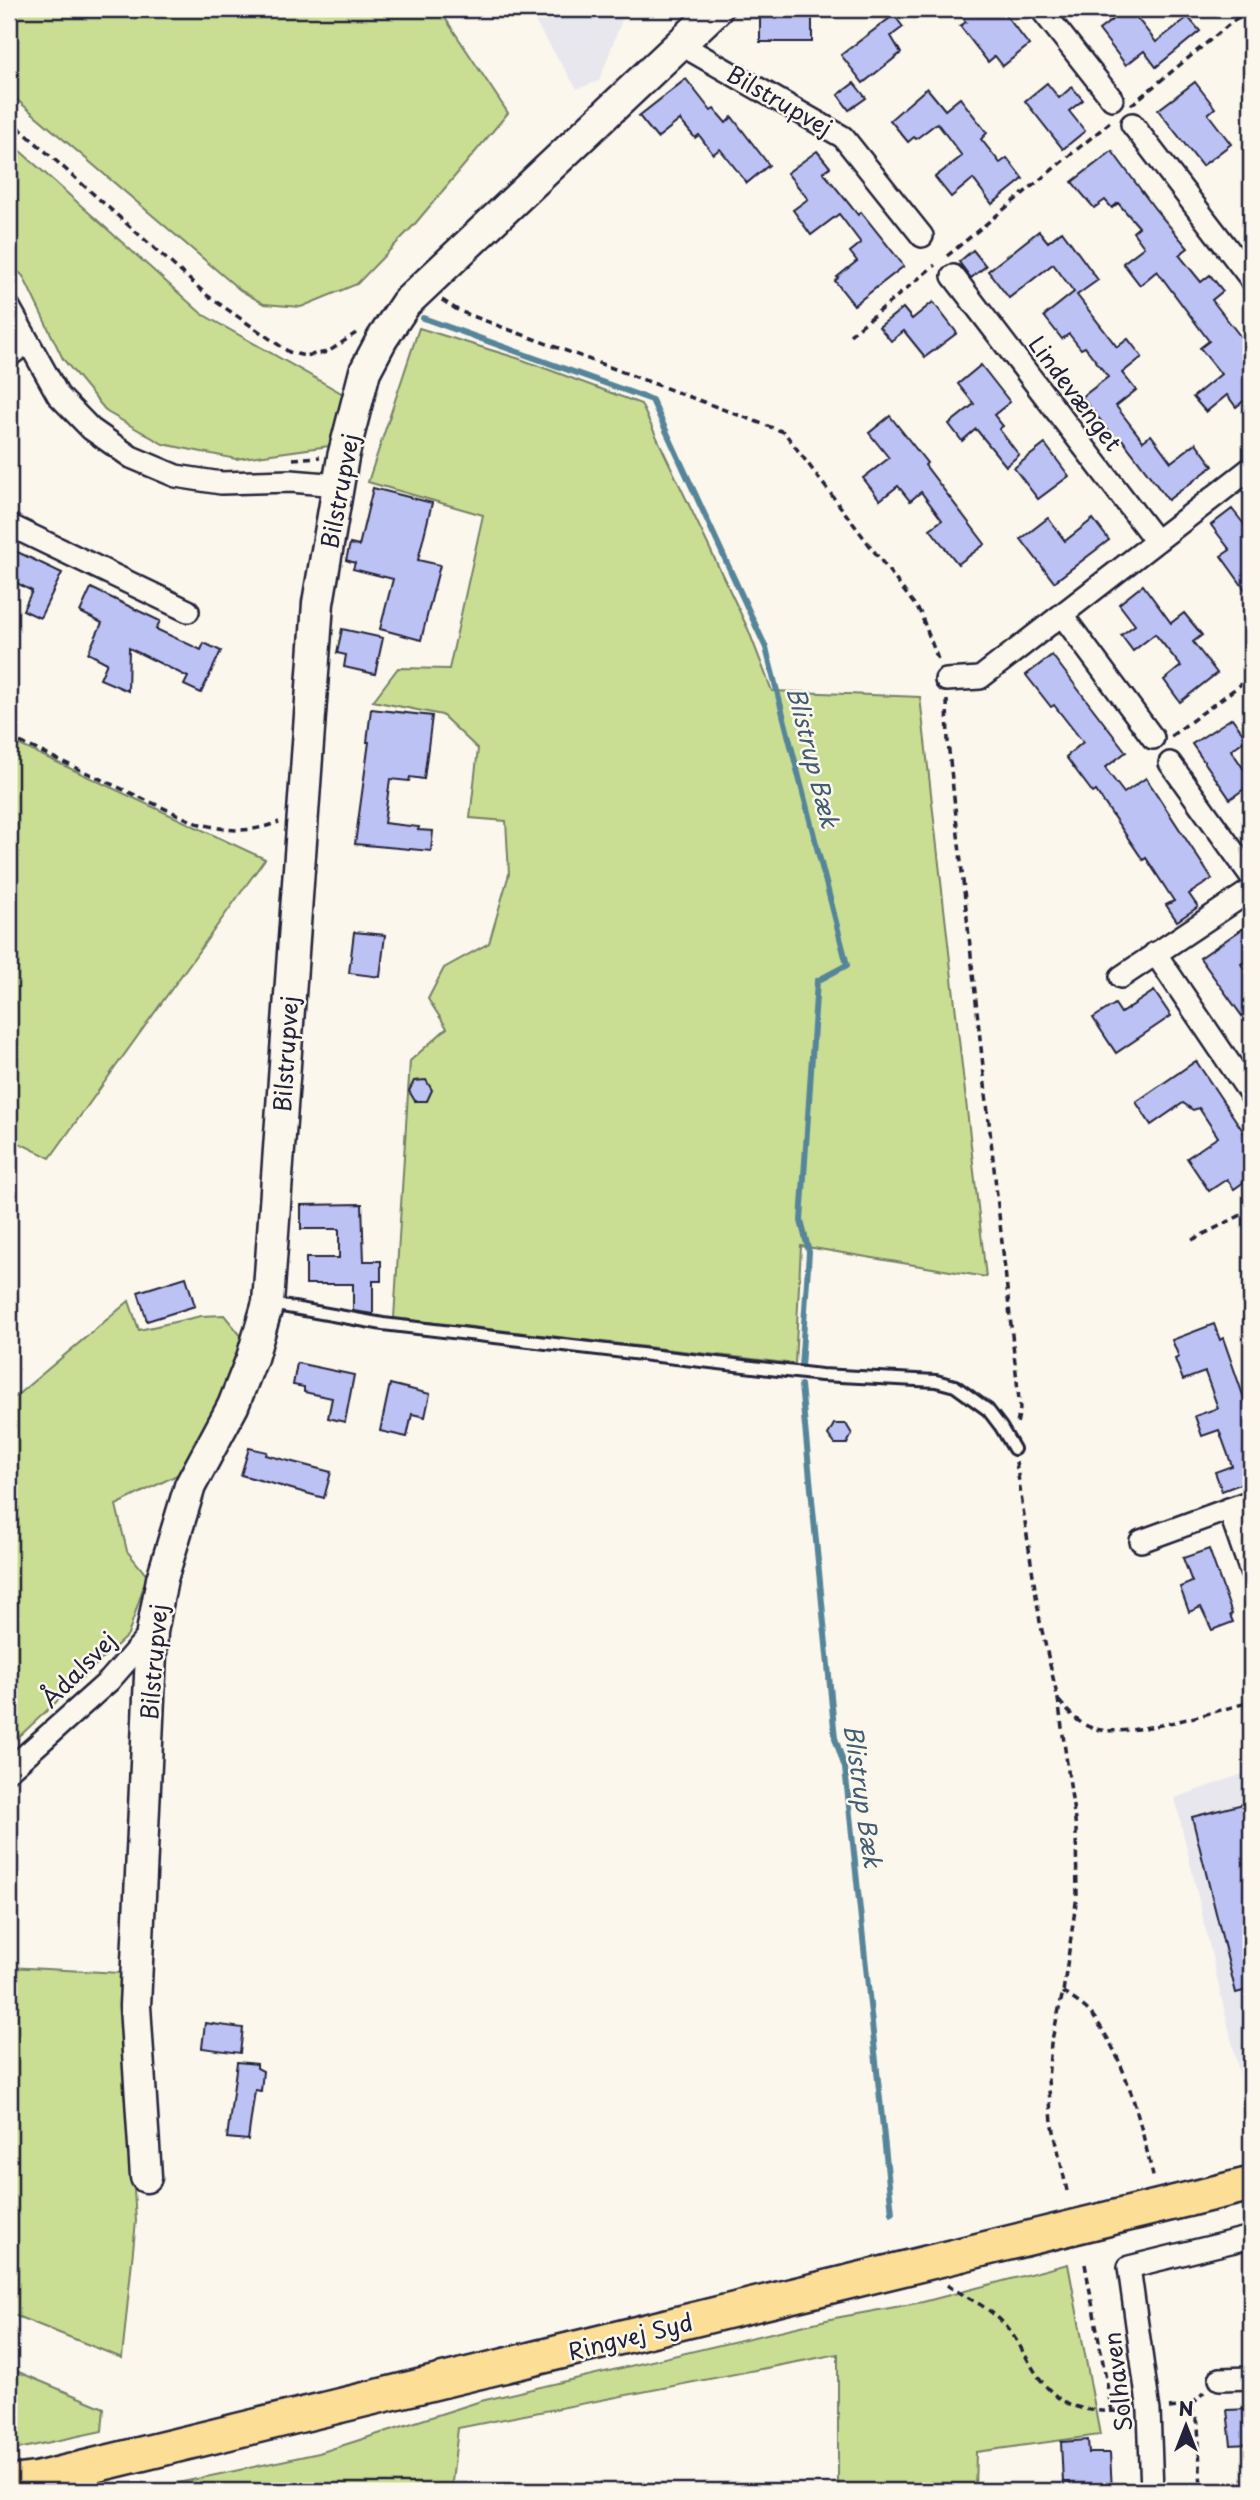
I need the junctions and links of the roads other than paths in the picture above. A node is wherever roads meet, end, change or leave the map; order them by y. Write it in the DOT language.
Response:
graph roads {
  1 [pos="717,9"];
  2 [pos="1041,9"];
  3 [pos="678,43"];
  4 [pos="1112,99"];
  5 [pos="1132,124"];
  6 [pos="922,236"];
  7 [pos="953,276"];
  8 [pos="1251,279"];
  9 [pos="13,299"];
  10 [pos="27,342"];
  11 [pos="9,356"];
  12 [pos="341,471"];
  13 [pos="1250,471"];
  14 [pos="9,525"];
  15 [pos="1156,541"];
  16 [pos="188,611"];
  17 [pos="1062,615"];
  18 [pos="946,680"];
  19 [pos="1160,738"];
  20 [pos="1170,762"];
  21 [pos="1251,876"];
  22 [pos="1251,890"];
  23 [pos="1156,953"];
  24 [pos="1121,977"];
  25 [pos="1251,1095"];
  26 [pos="268,1303"];
  27 [pos="1014,1449"];
  28 [pos="1251,1501"];
  29 [pos="1229,1509"];
  30 [pos="1141,1541"];
  31 [pos="1251,1572"];
  32 [pos="152,1632"];
  33 [pos="9,1770"];
  34 [pos="146,2177"];
  35 [pos="1251,2185"];
  36 [pos="1251,2237"];
  37 [pos="1251,2378"];
  38 [pos="1220,2379"];
  39 [pos="9,2483"];
  40 [pos="1152,2491"];
  1 -- 3 [label="street, Bilstrupvej"];
  2 -- 4 [label="street"];
  3 -- 6 [label="street, Bilstrupvej"];
  3 -- 12 [label="street, Bilstrupvej"];
  5 -- 8 [label="street"];
  7 -- 15 [label="street, Lindevænget"];
  9 -- 10 [label="street"];
  10 -- 11 [label="street"];
  10 -- 12 [label="street"];
  12 -- 26 [label="street, Bilstrupvej"];
  13 -- 15 [label="street"];
  14 -- 16 [label="street"];
  15 -- 17 [label="street"];
  17 -- 18 [label="street"];
  17 -- 19 [label="street"];
  20 -- 21 [label="street"];
  22 -- 23 [label="street"];
  23 -- 24 [label="street"];
  23 -- 25 [label="street"];
  26 -- 27 [label="lane"];
  26 -- 32 [label="street, Bilstrupvej"];
  28 -- 29 [label="street"];
  29 -- 30 [label="street"];
  29 -- 31 [label="street"];
  32 -- 33 [label="street, Ådalsvej"];
  32 -- 34 [label="street, Bilstrupvej"];
  35 -- 39 [label="main road, Ringvej Syd"];
  36 -- 40 [label="street, Solhaven"];
  37 -- 38 [label="street"];
}
